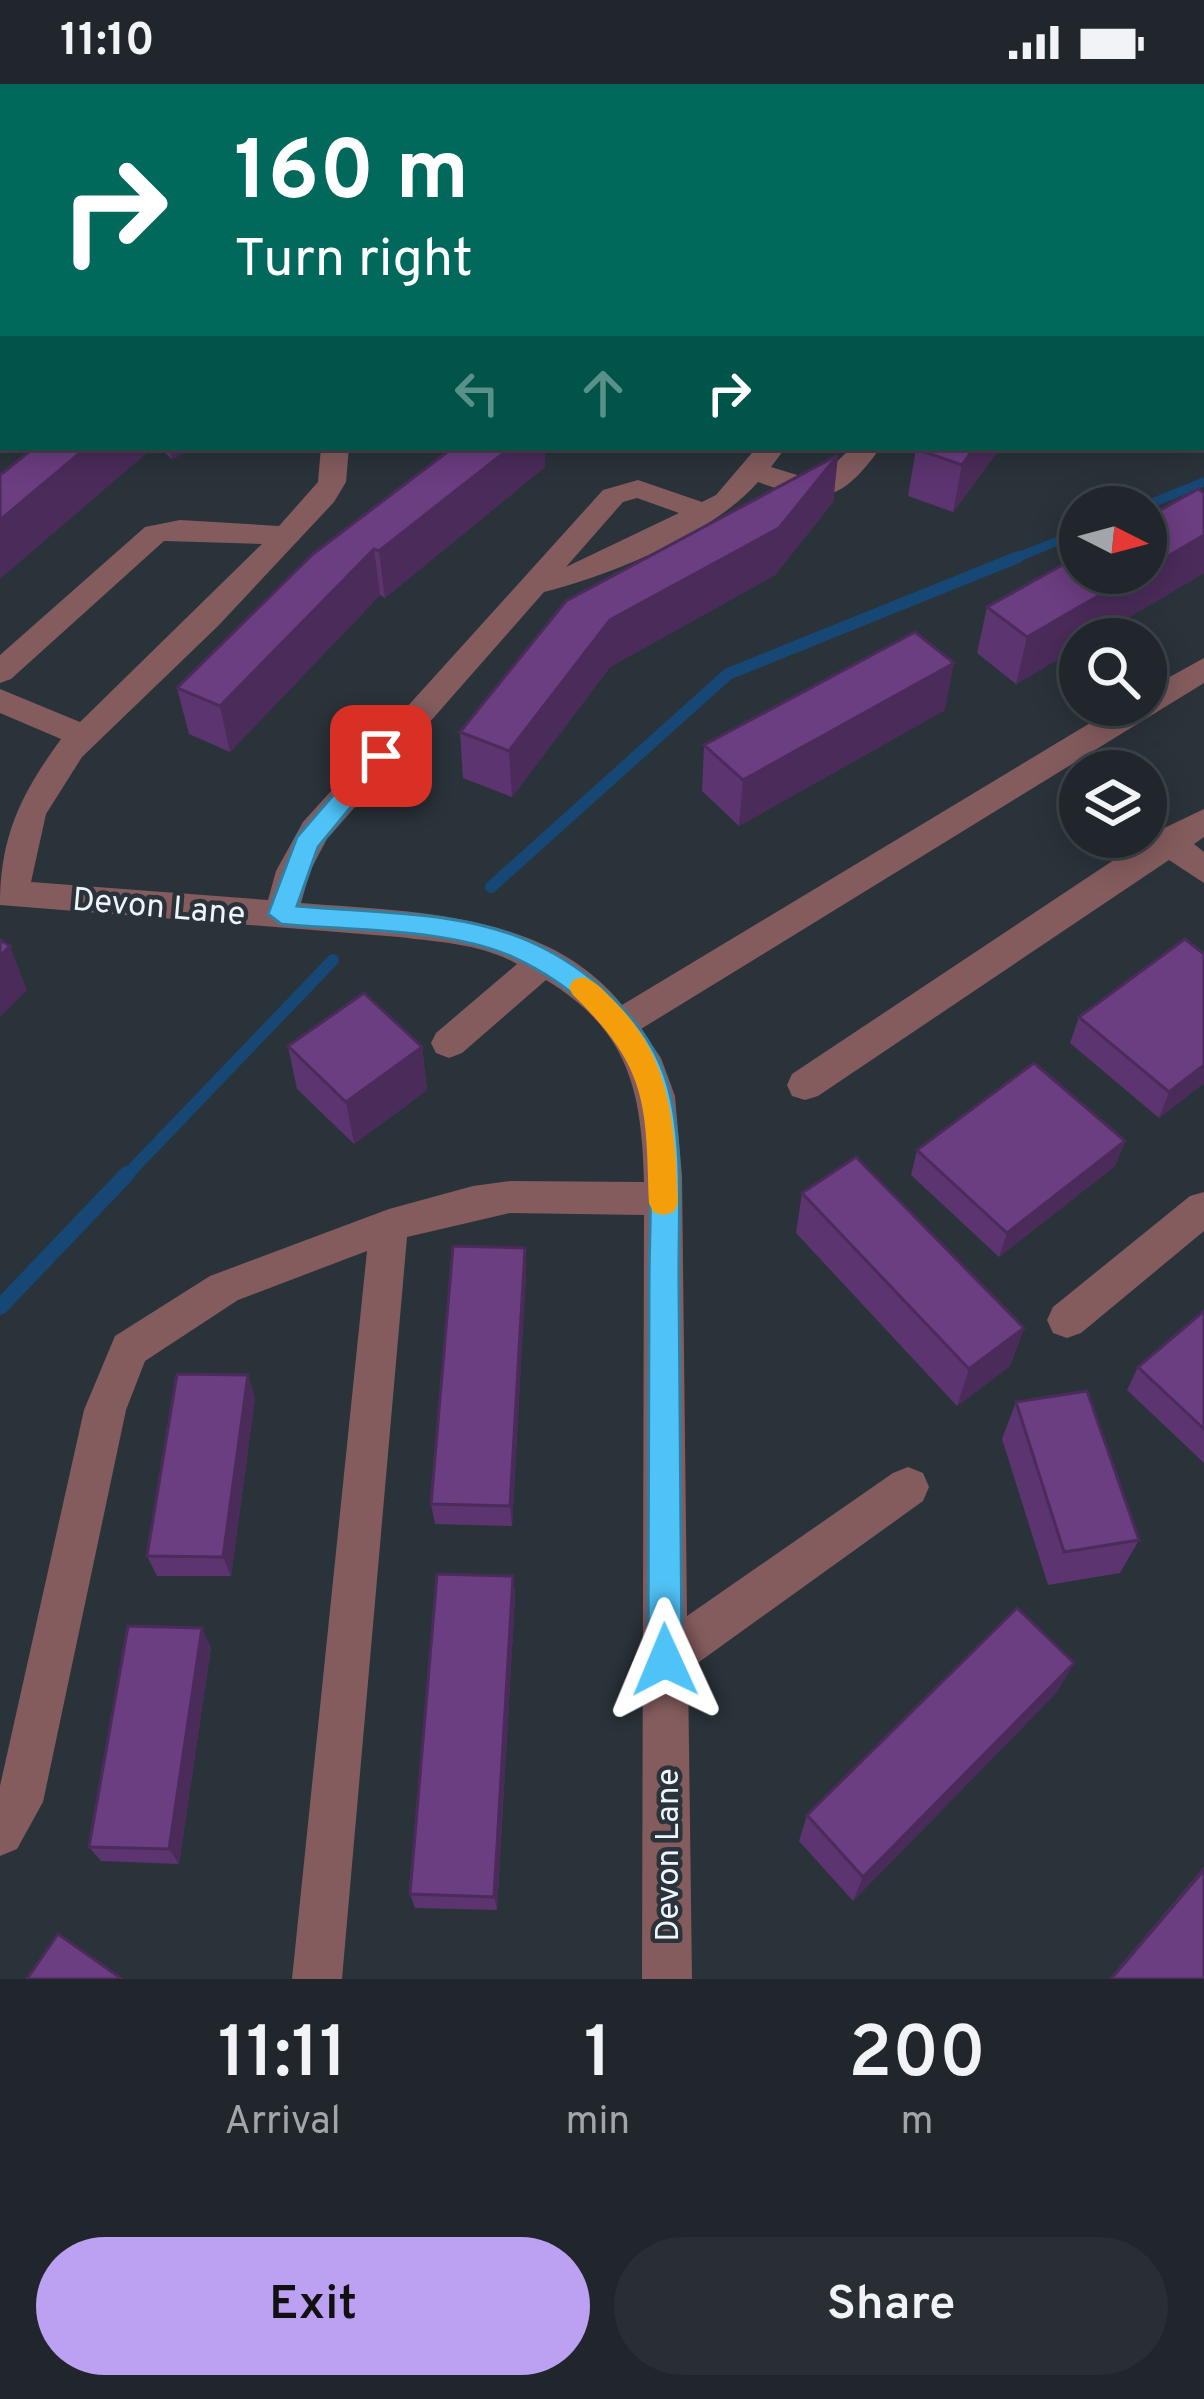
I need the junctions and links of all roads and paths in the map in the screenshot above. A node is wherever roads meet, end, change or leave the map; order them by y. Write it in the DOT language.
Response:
graph roads {
  1 [pos="335,450"];
  2 [pos="865,450"];
  3 [pos="763,459"];
  4 [pos="703,512"];
  5 [pos="286,536"];
  6 [pos="534,585"];
  7 [pos="1204,669"];
  8 [pos="0,672"];
  9 [pos="1167,692"];
  10 [pos="0,700"];
  11 [pos="1111,726"];
  12 [pos="83,736"];
  13 [pos="1204,821"];
  14 [pos="1168,841"];
  15 [pos="1204,870"];
  16 [pos="6,893"];
  17 [pos="281,914"];
  18 [pos="544,961"];
  19 [pos="621,1024"];
  20 [pos="449,1043"];
  21 [pos="805,1085"];
  22 [pos="663,1198"];
  23 [pos="1204,1208"];
  24 [pos="389,1226"];
  25 [pos="1067,1320"];
  26 [pos="908,1487"];
  27 [pos="665,1660"];
  28 [pos="0,1832"];
  29 [pos="316,1979"];
  30 [pos="667,1979"];
  1 -- 5 [label="street"];
  2 -- 3 [label="street"];
  3 -- 4 [label="street"];
  4 -- 6 [label="street"];
  4 -- 6 [label="street"];
  5 -- 8 [label="street"];
  5 -- 12 [label="street"];
  6 -- 17 [label="street"];
  7 -- 9 [label="street"];
  10 -- 12 [label="street"];
  11 -- 19 [label="street"];
  12 -- 16 [label="street"];
  13 -- 14 [label="street"];
  14 -- 15 [label="street"];
  14 -- 21 [label="street"];
  16 -- 17 [label="street, Devon Lane"];
  17 -- 18 [label="street, Devon Lane"];
  18 -- 19 [label="street, Devon Lane"];
  18 -- 20 [label="street"];
  19 -- 22 [label="street, Devon Lane"];
  22 -- 24 [label="street"];
  22 -- 27 [label="street, Devon Lane"];
  23 -- 25 [label="street"];
  24 -- 28 [label="street"];
  24 -- 29 [label="street"];
  26 -- 27 [label="street"];
  27 -- 30 [label="street, Devon Lane"];
}
